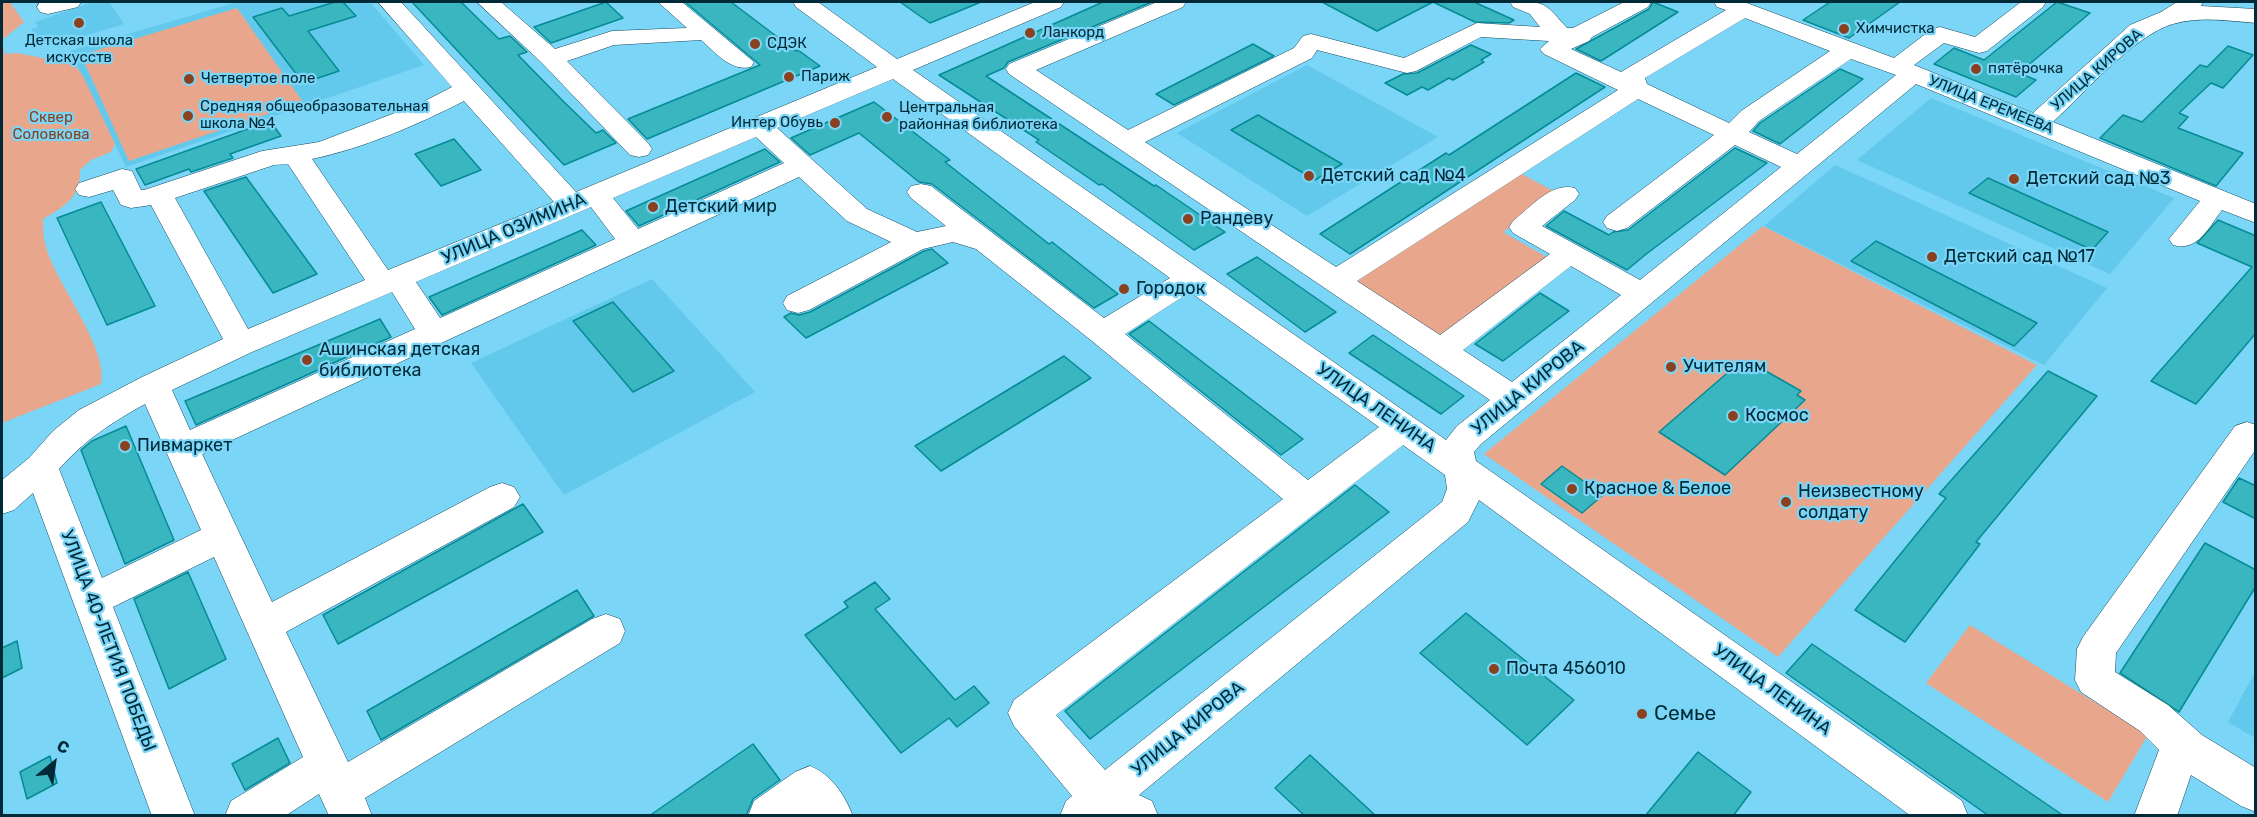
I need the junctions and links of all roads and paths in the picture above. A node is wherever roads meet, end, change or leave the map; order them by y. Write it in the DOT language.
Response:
graph roads {
  1 [pos="389,2"];
  2 [pos="488,2"];
  3 [pos="669,2"];
  4 [pos="804,2"];
  5 [pos="1053,2"];
  6 [pos="1174,2"];
  7 [pos="1521,2"];
  8 [pos="1640,2"];
  9 [pos="2035,2"];
  10 [pos="2192,2"];
  11 [pos="1735,5"];
  12 [pos="2256,16"];
  13 [pos="2169,17"];
  14 [pos="701,27"];
  15 [pos="1570,35"];
  16 [pos="1848,50"];
  17 [pos="551,58"];
  18 [pos="742,62"];
  19 [pos="894,68"];
  20 [pos="1905,70"];
  21 [pos="1635,88"];
  22 [pos="468,90"];
  23 [pos="2036,124"];
  24 [pos="759,126"];
  25 [pos="1733,134"];
  26 [pos="1126,141"];
  27 [pos="639,149"];
  28 [pos="296,155"];
  29 [pos="802,165"];
  30 [pos="1800,166"];
  31 [pos="88,189"];
  32 [pos="921,192"];
  33 [pos="159,194"];
  34 [pos="1565,194"];
  35 [pos="2217,198"];
  36 [pos="584,200"];
  37 [pos="2256,214"];
  38 [pos="1617,222"];
  39 [pos="2183,239"];
  40 [pos="633,242"];
  41 [pos="914,242"];
  42 [pos="984,242"];
  43 [pos="1570,253"];
  44 [pos="1191,278"];
  45 [pos="391,281"];
  46 [pos="1336,281"];
  47 [pos="1642,294"];
  48 [pos="798,303"];
  49 [pos="434,333"];
  50 [pos="1103,333"];
  51 [pos="241,344"];
  52 [pos="1441,351"];
  53 [pos="153,385"];
  54 [pos="1513,399"];
  55 [pos="1403,427"];
  56 [pos="2247,435"];
  57 [pos="182,448"];
  58 [pos="41,467"];
  59 [pos="1460,467"];
  60 [pos="502,497"];
  61 [pos="1308,499"];
  62 [pos="2,500"];
  63 [pos="222,536"];
  64 [pos="92,600"];
  65 [pos="263,626"];
  66 [pos="606,631"];
  67 [pos="2187,748"];
  68 [pos="339,790"];
  69 [pos="2256,792"];
  70 [pos="1091,807"];
  71 [pos="174,816"];
  72 [pos="246,816"];
  73 [pos="769,816"];
  74 [pos="832,816"];
  75 [pos="1137,816"];
  76 [pos="1947,816"];
  77 [pos="2155,816"];
  1 -- 22 [label="street"];
  2 -- 17 [label="street"];
  3 -- 14 [label="street"];
  4 -- 19 [label="street, УЛИЦА ЛЕНИНА"];
  5 -- 19 [label="street, УЛИЦА ОЗИМИНА"];
  6 -- 26 [label="street"];
  7 -- 15 [label="street"];
  8 -- 15 [label="street"];
  9 -- 20 [label="street, УЛИЦА КИРОВА"];
  10 -- 13 [label="street, УЛИЦА КИРОВА"];
  11 -- 16 [label="street, УЛИЦА ЕРЕМЕЕВА"];
  11 -- 21 [label="street"];
  12 -- 13 [label="street"];
  13 -- 23 [label="street, УЛИЦА КИРОВА"];
  14 -- 17 [label="street"];
  14 -- 18 [label="street"];
  15 -- 21 [label="street"];
  15 -- 26 [label="street"];
  16 -- 20 [label="street, УЛИЦА ЕРЕМЕЕВА"];
  16 -- 25 [label="street"];
  17 -- 27 [label="street"];
  19 -- 24 [label="street, УЛИЦА ОЗИМИНА"];
  19 -- 44 [label="street, УЛИЦА ЛЕНИНА"];
  20 -- 23 [label="street, УЛИЦА ЕРЕМЕЕВА"];
  20 -- 30 [label="street, УЛИЦА КИРОВА"];
  21 -- 25 [label="street"];
  21 -- 46 [label="street"];
  22 -- 28 [label="street"];
  22 -- 36 [label="street"];
  23 -- 35 [label="street, УЛИЦА ЕРЕМЕЕВА"];
  24 -- 29 [label="street"];
  24 -- 36 [label="street, УЛИЦА ОЗИМИНА"];
  25 -- 30 [label="street"];
  25 -- 38 [label="street"];
  26 -- 46 [label="street"];
  28 -- 33 [label="street"];
  28 -- 45 [label="street"];
  29 -- 40 [label="street"];
  29 -- 41 [label="street"];
  30 -- 47 [label="street, УЛИЦА КИРОВА"];
  31 -- 33 [label="street"];
  32 -- 42 [label="street"];
  33 -- 51 [label="street"];
  34 -- 43 [label="street"];
  35 -- 37 [label="street, УЛИЦА ЕРЕМЕЕВА"];
  35 -- 39 [label="street"];
  36 -- 40 [label="street"];
  36 -- 45 [label="street, УЛИЦА ОЗИМИНА"];
  40 -- 49 [label="street"];
  41 -- 42 [label="street"];
  41 -- 48 [label="street"];
  42 -- 50 [label="street"];
  43 -- 47 [label="street"];
  43 -- 52 [label="street"];
  44 -- 50 [label="street"];
  44 -- 55 [label="street, УЛИЦА ЛЕНИНА"];
  45 -- 49 [label="street"];
  45 -- 51 [label="street, УЛИЦА ОЗИМИНА"];
  46 -- 52 [label="street"];
  47 -- 54 [label="street, УЛИЦА КИРОВА"];
  49 -- 57 [label="street"];
  50 -- 61 [label="street"];
  51 -- 53 [label="street, УЛИЦА ОЗИМИНА"];
  52 -- 54 [label="street"];
  53 -- 57 [label="street"];
  53 -- 58 [label="street, УЛИЦА ОЗИМИНА"];
  54 -- 59 [label="street, УЛИЦА КИРОВА"];
  55 -- 59 [label="street, УЛИЦА ЛЕНИНА"];
  55 -- 61 [label="street"];
  56 -- 67 [label="street"];
  57 -- 63 [label="street"];
  58 -- 62 [label="street, УЛИЦА ОЗИМИНА"];
  58 -- 64 [label="street, УЛИЦА 40-ЛЕТИЯ ПОБЕДЫ"];
  59 -- 70 [label="street, УЛИЦА КИРОВА"];
  59 -- 76 [label="street, УЛИЦА ЛЕНИНА"];
  60 -- 65 [label="street"];
  61 -- 70 [label="street"];
  63 -- 64 [label="street"];
  63 -- 65 [label="street"];
  64 -- 71 [label="street, УЛИЦА 40-ЛЕТИЯ ПОБЕДЫ"];
  65 -- 68 [label="street"];
  66 -- 68 [label="street"];
  67 -- 69 [label="street"];
  67 -- 77 [label="street"];
  68 -- 72 [label="street"];
  70 -- 75 [label="street"];
  73 -- 74 [label="street"];
}
